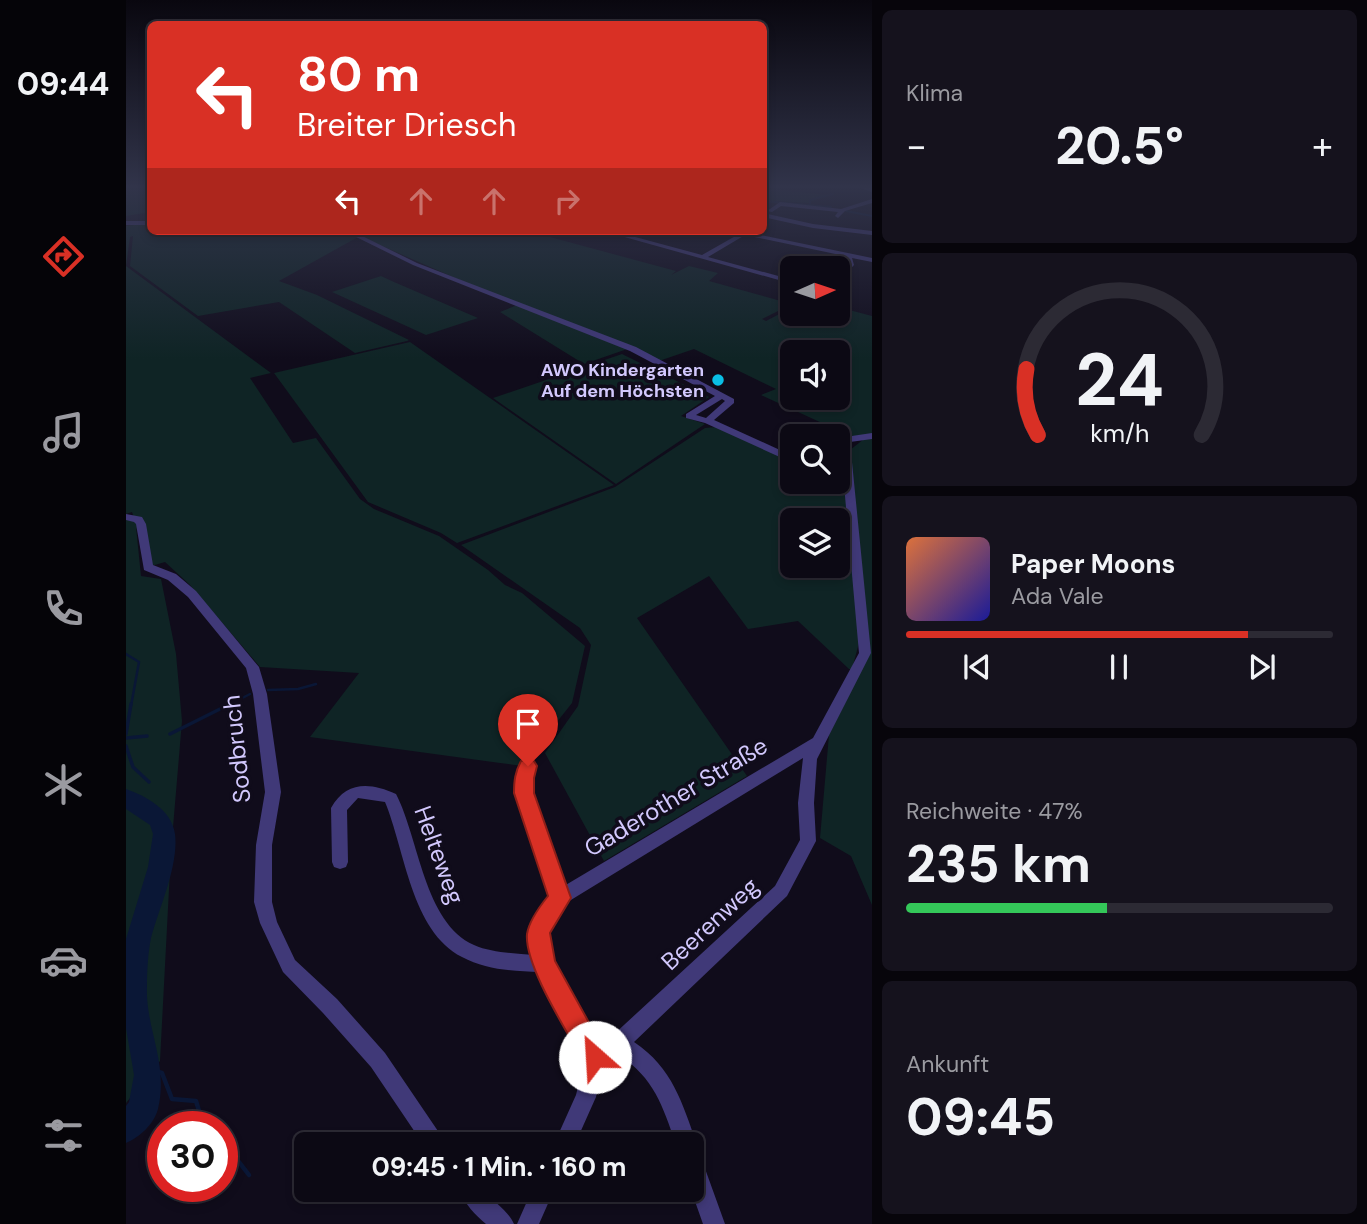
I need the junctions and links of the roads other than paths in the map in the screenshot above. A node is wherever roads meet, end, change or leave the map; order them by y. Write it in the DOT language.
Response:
graph roads {
  1 [pos="374,244"];
  2 [pos="653,244"];
  3 [pos="726,244"];
  4 [pos="801,244"];
  5 [pos="848,254"];
  6 [pos="702,258"];
  7 [pos="872,260"];
  8 [pos="780,279"];
  9 [pos="720,396"];
  10 [pos="708,421"];
  11 [pos="872,436"];
  12 [pos="850,439"];
  13 [pos="780,454"];
  14 [pos="845,494"];
  15 [pos="126,517"];
  16 [pos="818,743"];
  17 [pos="528,766"];
  18 [pos="340,862"];
  19 [pos="560,898"];
  20 [pos="544,964"];
  21 [pos="619,1043"];
  22 [pos="595,1057"];
  23 [pos="427,1132"];
  24 [pos="570,1132"];
  25 [pos="681,1132"];
  26 [pos="704,1196"];
  27 [pos="479,1202"];
  28 [pos="538,1202"];
  29 [pos="503,1224"];
  30 [pos="528,1224"];
  31 [pos="714,1224"];
  1 -- 9 [label="street"];
  2 -- 6 [label="street"];
  3 -- 6 [label="street"];
  4 -- 5 [label="street"];
  5 -- 7 [label="street"];
  6 -- 8 [label="street"];
  9 -- 10 [label="street"];
  9 -- 10 [label="street"];
  10 -- 13 [label="street"];
  11 -- 12 [label="street"];
  14 -- 16 [label="street"];
  15 -- 23 [label="street, Sodbruch"];
  16 -- 19 [label="street, Gaderother Straße"];
  16 -- 21 [label="street, Beerenweg"];
  17 -- 19 [label="street"];
  18 -- 20 [label="street, Helteweg"];
  19 -- 20 [label="street, Gaderother Straße"];
  20 -- 22 [label="street, Gaderother Straße"];
  21 -- 22 [label="street"];
  21 -- 25 [label="street"];
  22 -- 24 [label="street"];
  26 -- 31 [label="street"];
  27 -- 29 [label="street"];
  28 -- 30 [label="street"];
}
